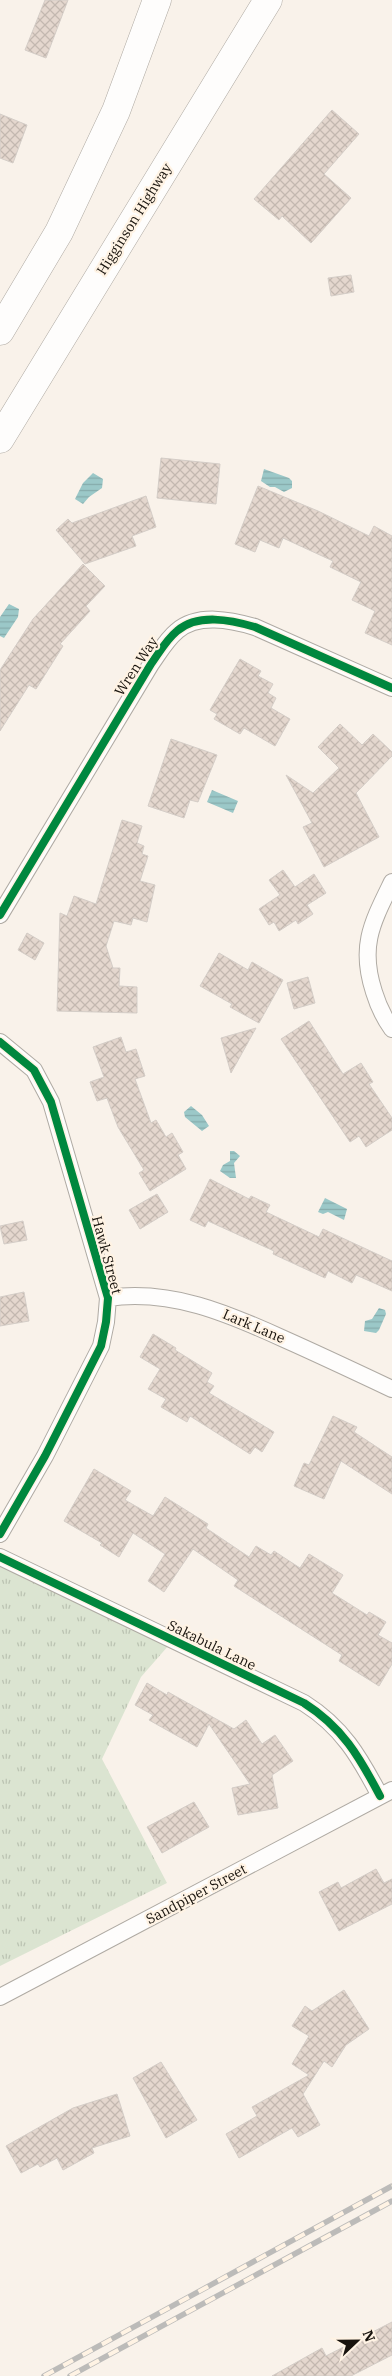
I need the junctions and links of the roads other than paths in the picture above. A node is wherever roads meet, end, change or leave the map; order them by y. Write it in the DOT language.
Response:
graph roads {
  1 [pos="156,0"];
  2 [pos="268,0"];
  3 [pos="0,331"];
  4 [pos="0,440"];
  5 [pos="392,688"];
  6 [pos="392,882"];
  7 [pos="0,915"];
  8 [pos="392,1030"];
  9 [pos="0,1042"];
  10 [pos="108,1298"];
  11 [pos="392,1389"];
  12 [pos="0,1534"];
  13 [pos="0,1557"];
  14 [pos="386,1793"];
  15 [pos="0,1997"];
  1 -- 3 [label="highway"];
  2 -- 4 [label="highway, Higginson Highway"];
  5 -- 7 [label="street, Wren Way"];
  6 -- 8 [label="street"];
  9 -- 10 [label="street, Hawk Street"];
  10 -- 11 [label="street, Lark Lane"];
  10 -- 12 [label="street, Hawk Street"];
  13 -- 14 [label="street, Sakabula Lane"];
  14 -- 15 [label="street, Sandpiper Street"];
}
